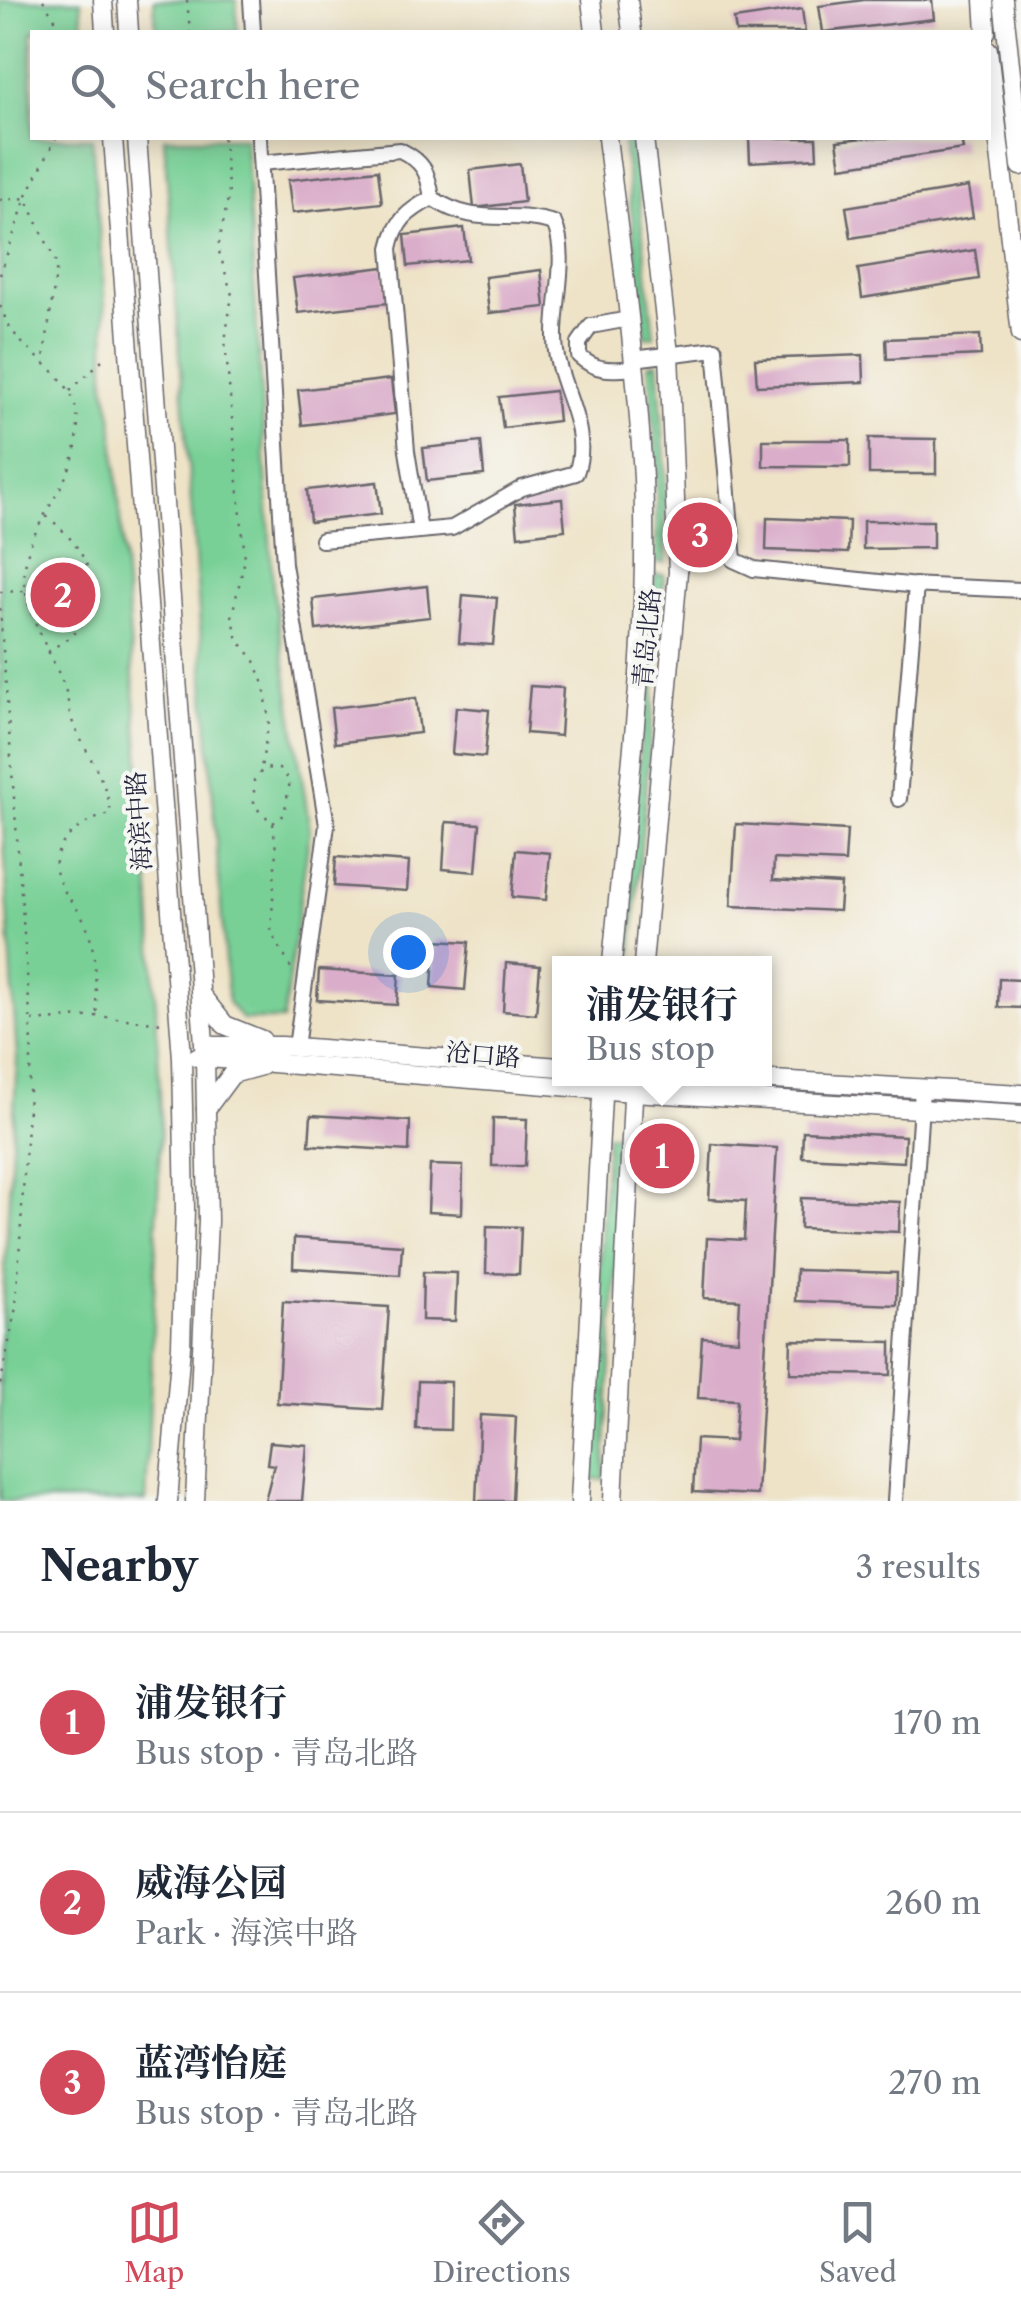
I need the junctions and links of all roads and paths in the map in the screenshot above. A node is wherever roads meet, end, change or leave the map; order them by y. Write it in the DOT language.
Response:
graph roads {
  1 [pos="43,0"];
  2 [pos="103,0"];
  3 [pos="127,0"];
  4 [pos="187,0"];
  5 [pos="250,0"];
  6 [pos="591,0"];
  7 [pos="628,0"];
  8 [pos="984,0"];
  9 [pos="1003,0"];
  10 [pos="61,30"];
  11 [pos="105,30"];
  12 [pos="130,30"];
  13 [pos="190,30"];
  14 [pos="253,30"];
  15 [pos="595,30"];
  16 [pos="632,30"];
  17 [pos="986,30"];
  18 [pos="991,76"];
  19 [pos="55,140"];
  20 [pos="113,140"];
  21 [pos="137,140"];
  22 [pos="223,140"];
  23 [pos="259,140"];
  24 [pos="607,140"];
  25 [pos="644,140"];
  26 [pos="261,164"];
  27 [pos="1021,166"];
  28 [pos="26,198"];
  29 [pos="432,198"];
  30 [pos="0,200"];
  31 [pos="0,275"];
  32 [pos="0,306"];
  33 [pos="628,319"];
  34 [pos="1021,334"];
  35 [pos="582,336"];
  36 [pos="555,338"];
  37 [pos="669,354"];
  38 [pos="104,358"];
  39 [pos="43,360"];
  40 [pos="583,360"];
  41 [pos="558,362"];
  42 [pos="634,363"];
  43 [pos="69,392"];
  44 [pos="46,516"];
  45 [pos="420,531"];
  46 [pos="322,540"];
  47 [pos="916,585"];
  48 [pos="1021,590"];
  49 [pos="26,591"];
  50 [pos="0,592"];
  51 [pos="0,608"];
  52 [pos="47,652"];
  53 [pos="260,774"];
  54 [pos="898,799"];
  55 [pos="272,823"];
  56 [pos="613,956"];
  57 [pos="644,956"];
  58 [pos="304,988"];
  59 [pos="200,994"];
  60 [pos="97,1016"];
  61 [pos="30,1021"];
  62 [pos="180,1024"];
  63 [pos="181,1052"];
  64 [pos="205,1052"];
  65 [pos="286,1052"];
  66 [pos="552,1067"];
  67 [pos="552,1079"];
  68 [pos="772,1080"];
  69 [pos="603,1086"];
  70 [pos="634,1086"];
  71 [pos="646,1086"];
  72 [pos="922,1089"];
  73 [pos="1021,1094"];
  74 [pos="206,1109"];
  75 [pos="921,1109"];
  76 [pos="1021,1115"];
  77 [pos="0,1386"];
  78 [pos="168,1501"];
  79 [pos="195,1501"];
  80 [pos="580,1501"];
  81 [pos="613,1501"];
  82 [pos="896,1501"];
  1 -- 10 [label="path"];
  2 -- 11 [label="main road"];
  3 -- 12 [label="main road"];
  4 -- 13 [label="path"];
  5 -- 14 [label="street"];
  6 -- 15 [label="main road"];
  7 -- 16 [label="main road"];
  8 -- 17 [label="main road"];
  9 -- 27 [label="main road"];
  18 -- 34 [label="main road"];
  19 -- 28 [label="path"];
  20 -- 62 [label="main road, 海滨中路"];
  21 -- 59 [label="main road, 海滨中路"];
  22 -- 53 [label="path"];
  23 -- 26 [label="street"];
  24 -- 33 [label="main road, 青岛北路"];
  25 -- 37 [label="main road, 青岛北路"];
  26 -- 29 [label="street"];
  26 -- 58 [label="street"];
  28 -- 30 [label="path"];
  28 -- 31 [label="path"];
  28 -- 39 [label="path"];
  29 -- 36 [label="street"];
  29 -- 45 [label="street"];
  32 -- 39 [label="path"];
  33 -- 35 [label="street"];
  33 -- 42 [label="main road, 青岛北路"];
  35 -- 36 [label="street"];
  35 -- 40 [label="street"];
  36 -- 41 [label="street"];
  37 -- 42 [label="street"];
  37 -- 47 [label="street"];
  37 -- 57 [label="main road, 青岛北路"];
  38 -- 43 [label="path"];
  39 -- 43 [label="path"];
  40 -- 41 [label="street"];
  40 -- 42 [label="street"];
  41 -- 45 [label="street"];
  42 -- 56 [label="main road, 青岛北路"];
  43 -- 44 [label="path"];
  44 -- 49 [label="path"];
  44 -- 52 [label="path"];
  45 -- 46 [label="street"];
  47 -- 48 [label="street"];
  47 -- 54 [label="street"];
  49 -- 50 [label="path"];
  49 -- 52 [label="path"];
  51 -- 61 [label="path"];
  52 -- 60 [label="path"];
  53 -- 55 [label="path"];
  53 -- 55 [label="path"];
  55 -- 58 [label="path"];
  58 -- 65 [label="street"];
  59 -- 64 [label="main road, 海滨中路"];
  59 -- 65 [label="main road"];
  60 -- 61 [label="path"];
  60 -- 62 [label="path"];
  61 -- 77 [label="path"];
  62 -- 63 [label="main road, 海滨中路"];
  63 -- 64 [label="main road, 沧口路"];
  63 -- 78 [label="main road, 海滨中路"];
  64 -- 65 [label="main road, 沧口路"];
  64 -- 74 [label="main road, 海滨中路"];
  65 -- 66 [label="main road, 沧口路"];
  65 -- 67 [label="main road, 沧口路"];
  65 -- 74 [label="main road"];
  68 -- 72 [label="main road"];
  69 -- 80 [label="main road"];
  70 -- 81 [label="main road"];
  71 -- 75 [label="main road, 沧口路"];
  72 -- 73 [label="main road"];
  72 -- 75 [label="street"];
  74 -- 79 [label="main road, 海滨中路"];
  75 -- 76 [label="main road, 沧口路"];
  75 -- 82 [label="street"];
}
